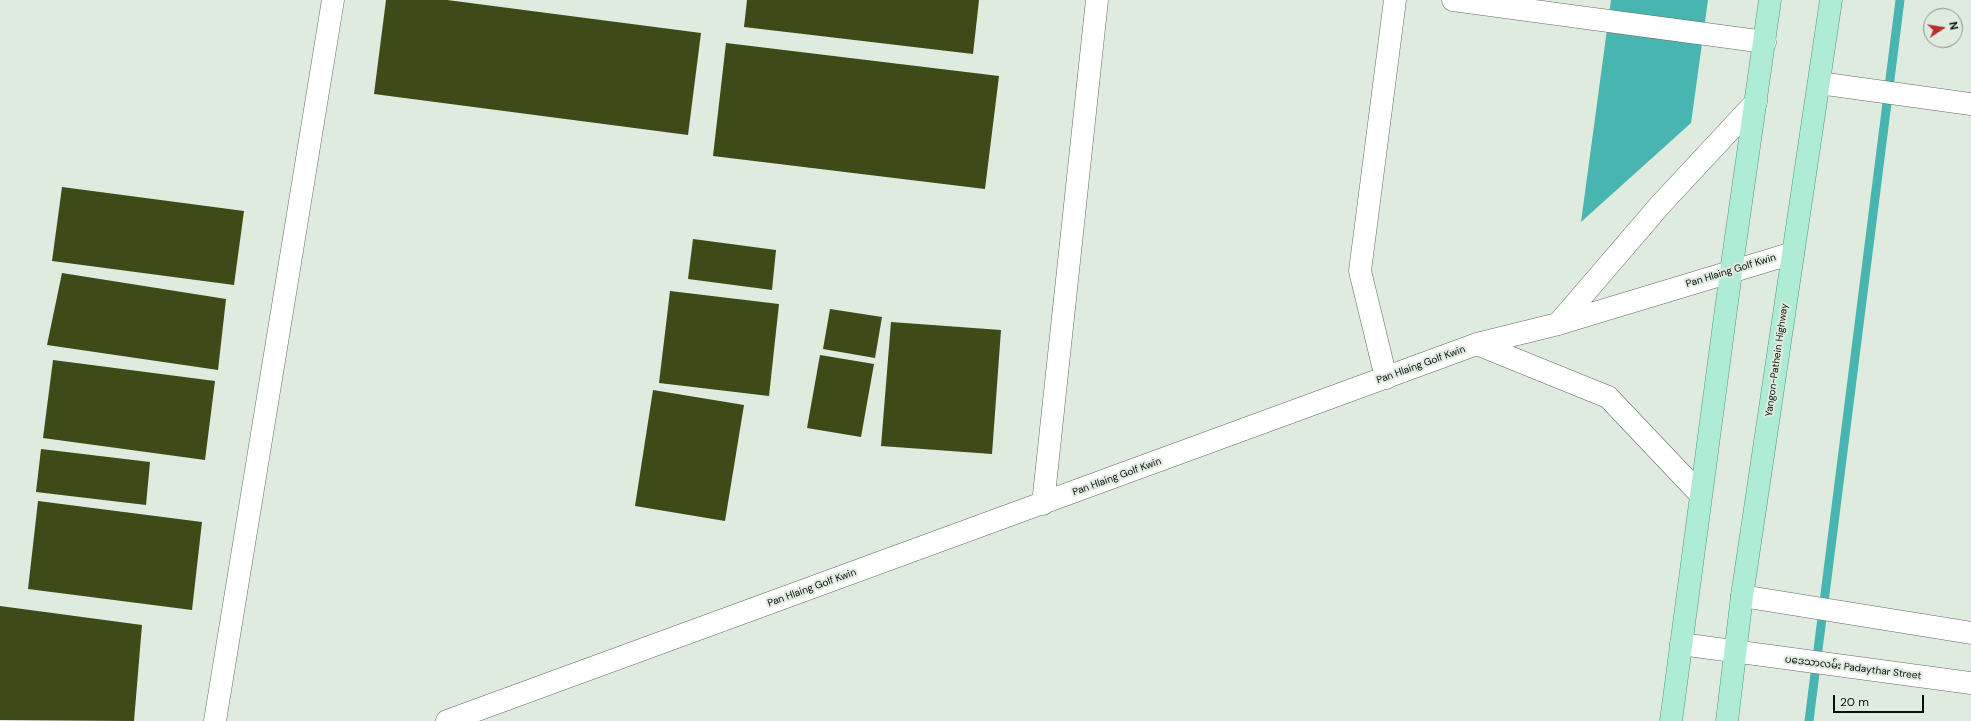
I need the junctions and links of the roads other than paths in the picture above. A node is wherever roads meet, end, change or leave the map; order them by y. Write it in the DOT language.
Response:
graph roads {
  1 [pos="333,0"];
  2 [pos="1096,0"];
  3 [pos="1394,0"];
  4 [pos="1453,0"];
  5 [pos="1770,0"];
  6 [pos="1830,0"];
  7 [pos="1764,42"];
  8 [pos="1819,83"];
  9 [pos="1756,102"];
  10 [pos="1971,104"];
  11 [pos="1793,253"];
  12 [pos="1731,272"];
  13 [pos="1558,324"];
  14 [pos="1477,344"];
  15 [pos="1386,378"];
  16 [pos="1700,494"];
  17 [pos="1043,504"];
  18 [pos="1742,596"];
  19 [pos="1971,633"];
  20 [pos="1682,644"];
  21 [pos="1735,653"];
  22 [pos="1971,683"];
  23 [pos="214,721"];
  24 [pos="447,721"];
  25 [pos="1671,721"];
  26 [pos="1727,721"];
  1 -- 23 [label="street"];
  2 -- 17 [label="street"];
  3 -- 15 [label="street"];
  4 -- 7 [label="street"];
  5 -- 7 [label="main road"];
  6 -- 8 [label="main road, Yangon-Pathein Highway"];
  7 -- 9 [label="main road"];
  8 -- 10 [label="street"];
  8 -- 11 [label="main road, Yangon-Pathein Highway"];
  9 -- 12 [label="main road"];
  9 -- 13 [label="street"];
  11 -- 12 [label="street, Pan Hlaing Golf Kwin"];
  11 -- 18 [label="main road, Yangon-Pathein Highway"];
  12 -- 13 [label="street, Pan Hlaing Golf Kwin"];
  12 -- 16 [label="main road"];
  13 -- 14 [label="street, Pan Hlaing Golf Kwin"];
  14 -- 15 [label="street, Pan Hlaing Golf Kwin"];
  14 -- 16 [label="street"];
  15 -- 17 [label="street, Pan Hlaing Golf Kwin"];
  16 -- 20 [label="main road"];
  17 -- 24 [label="street, Pan Hlaing Golf Kwin"];
  18 -- 19 [label="street"];
  18 -- 21 [label="main road, Yangon-Pathein Highway"];
  20 -- 21 [label="street, ပဒေသာလမ်း Padaythar Street"];
  20 -- 25 [label="main road"];
  21 -- 22 [label="street, ပဒေသာလမ်း Padaythar Street"];
  21 -- 26 [label="main road, Yangon-Pathein Highway"];
}
